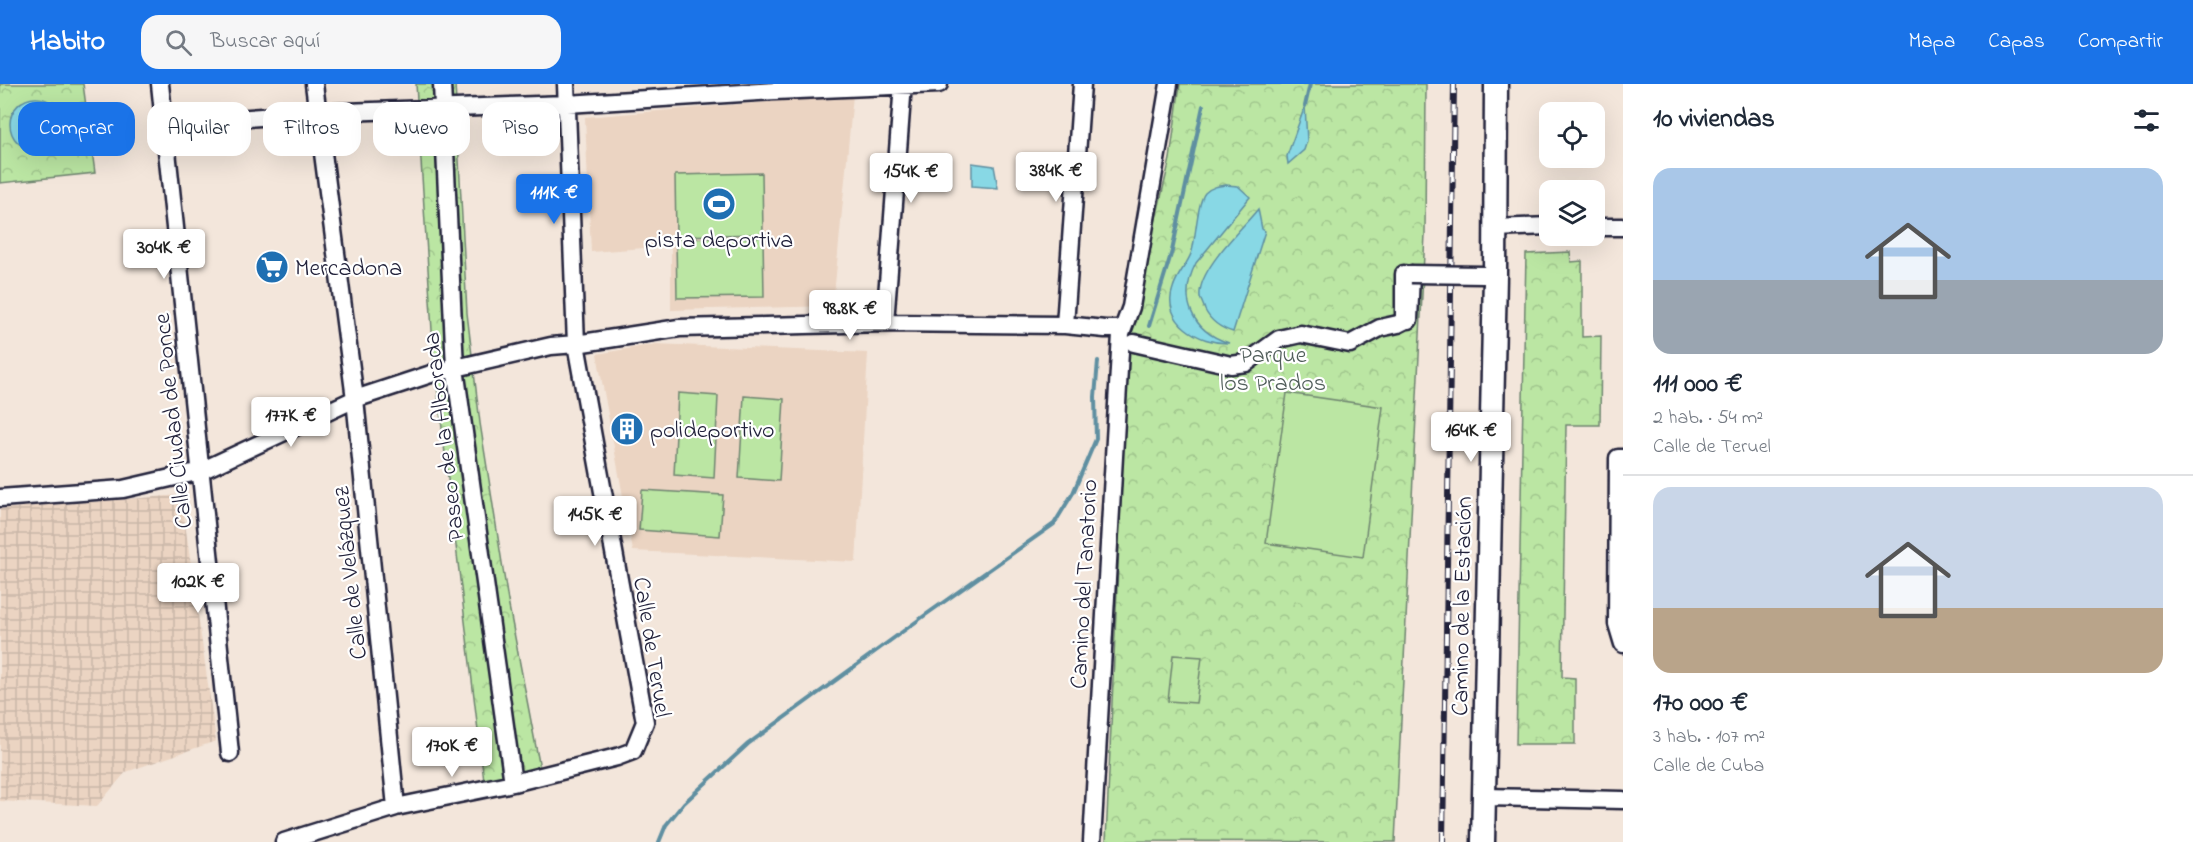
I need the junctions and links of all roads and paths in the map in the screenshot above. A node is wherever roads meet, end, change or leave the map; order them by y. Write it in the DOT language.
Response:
graph roads {
  1 [pos="160,84"];
  2 [pos="314,84"];
  3 [pos="442,84"];
  4 [pos="566,84"];
  5 [pos="939,84"];
  6 [pos="1082,84"];
  7 [pos="1168,84"];
  8 [pos="1496,84"];
  9 [pos="903,85"];
  10 [pos="819,86"];
  11 [pos="775,87"];
  12 [pos="162,102"];
  13 [pos="316,102"];
  14 [pos="444,102"];
  15 [pos="567,104"];
  16 [pos="470,107"];
  17 [pos="168,156"];
  18 [pos="323,156"];
  19 [pos="446,156"];
  20 [pos="1539,226"];
  21 [pos="1605,227"];
  22 [pos="1623,227"];
  23 [pos="1494,228"];
  24 [pos="1484,274"];
  25 [pos="885,323"];
  26 [pos="1065,325"];
  27 [pos="1122,329"];
  28 [pos="1134,343"];
  29 [pos="576,344"];
  30 [pos="455,368"];
  31 [pos="355,399"];
  32 [pos="1623,458"];
  33 [pos="201,471"];
  34 [pos="0,498"];
  35 [pos="1623,641"];
  36 [pos="230,753"];
  37 [pos="513,783"];
  38 [pos="1484,797"];
  39 [pos="1623,800"];
  40 [pos="396,807"];
  41 [pos="284,842"];
  42 [pos="1092,842"];
  43 [pos="1484,842"];
  1 -- 12 [label="street, Calle Ciudad de Ponce"];
  2 -- 13 [label="street, Calle de Velázquez"];
  3 -- 14 [label="street, Paseo de la Alborada"];
  4 -- 15 [label="street, Calle de Teruel"];
  5 -- 9 [label="street"];
  6 -- 26 [label="street"];
  7 -- 27 [label="street, Camino del Tanatorio"];
  8 -- 23 [label="street, Camino de la Estación"];
  9 -- 10 [label="street"];
  9 -- 25 [label="street"];
  10 -- 11 [label="street"];
  11 -- 15 [label="street"];
  15 -- 16 [label="street"];
  15 -- 29 [label="street, Calle de Teruel"];
  17 -- 33 [label="street, Calle Ciudad de Ponce"];
  18 -- 31 [label="street, Calle de Velázquez"];
  19 -- 30 [label="street, Paseo de la Alborada"];
  20 -- 23 [label="street"];
  21 -- 22 [label="street"];
  23 -- 38 [label="street, Camino de la Estación"];
  24 -- 28 [label="street, bridge"];
  25 -- 26 [label="street"];
  25 -- 29 [label="street"];
  26 -- 27 [label="street"];
  27 -- 42 [label="street, Camino del Tanatorio"];
  29 -- 30 [label="street"];
  29 -- 37 [label="street, Calle de Teruel"];
  30 -- 31 [label="street"];
  30 -- 37 [label="street, Paseo de la Alborada"];
  31 -- 33 [label="street"];
  31 -- 40 [label="street, Calle de Velázquez"];
  32 -- 35 [label="street"];
  33 -- 34 [label="street"];
  33 -- 36 [label="street, Calle Ciudad de Ponce"];
  37 -- 40 [label="street"];
  38 -- 39 [label="street"];
  38 -- 43 [label="street, Camino de la Estación"];
  40 -- 41 [label="street"];
}
